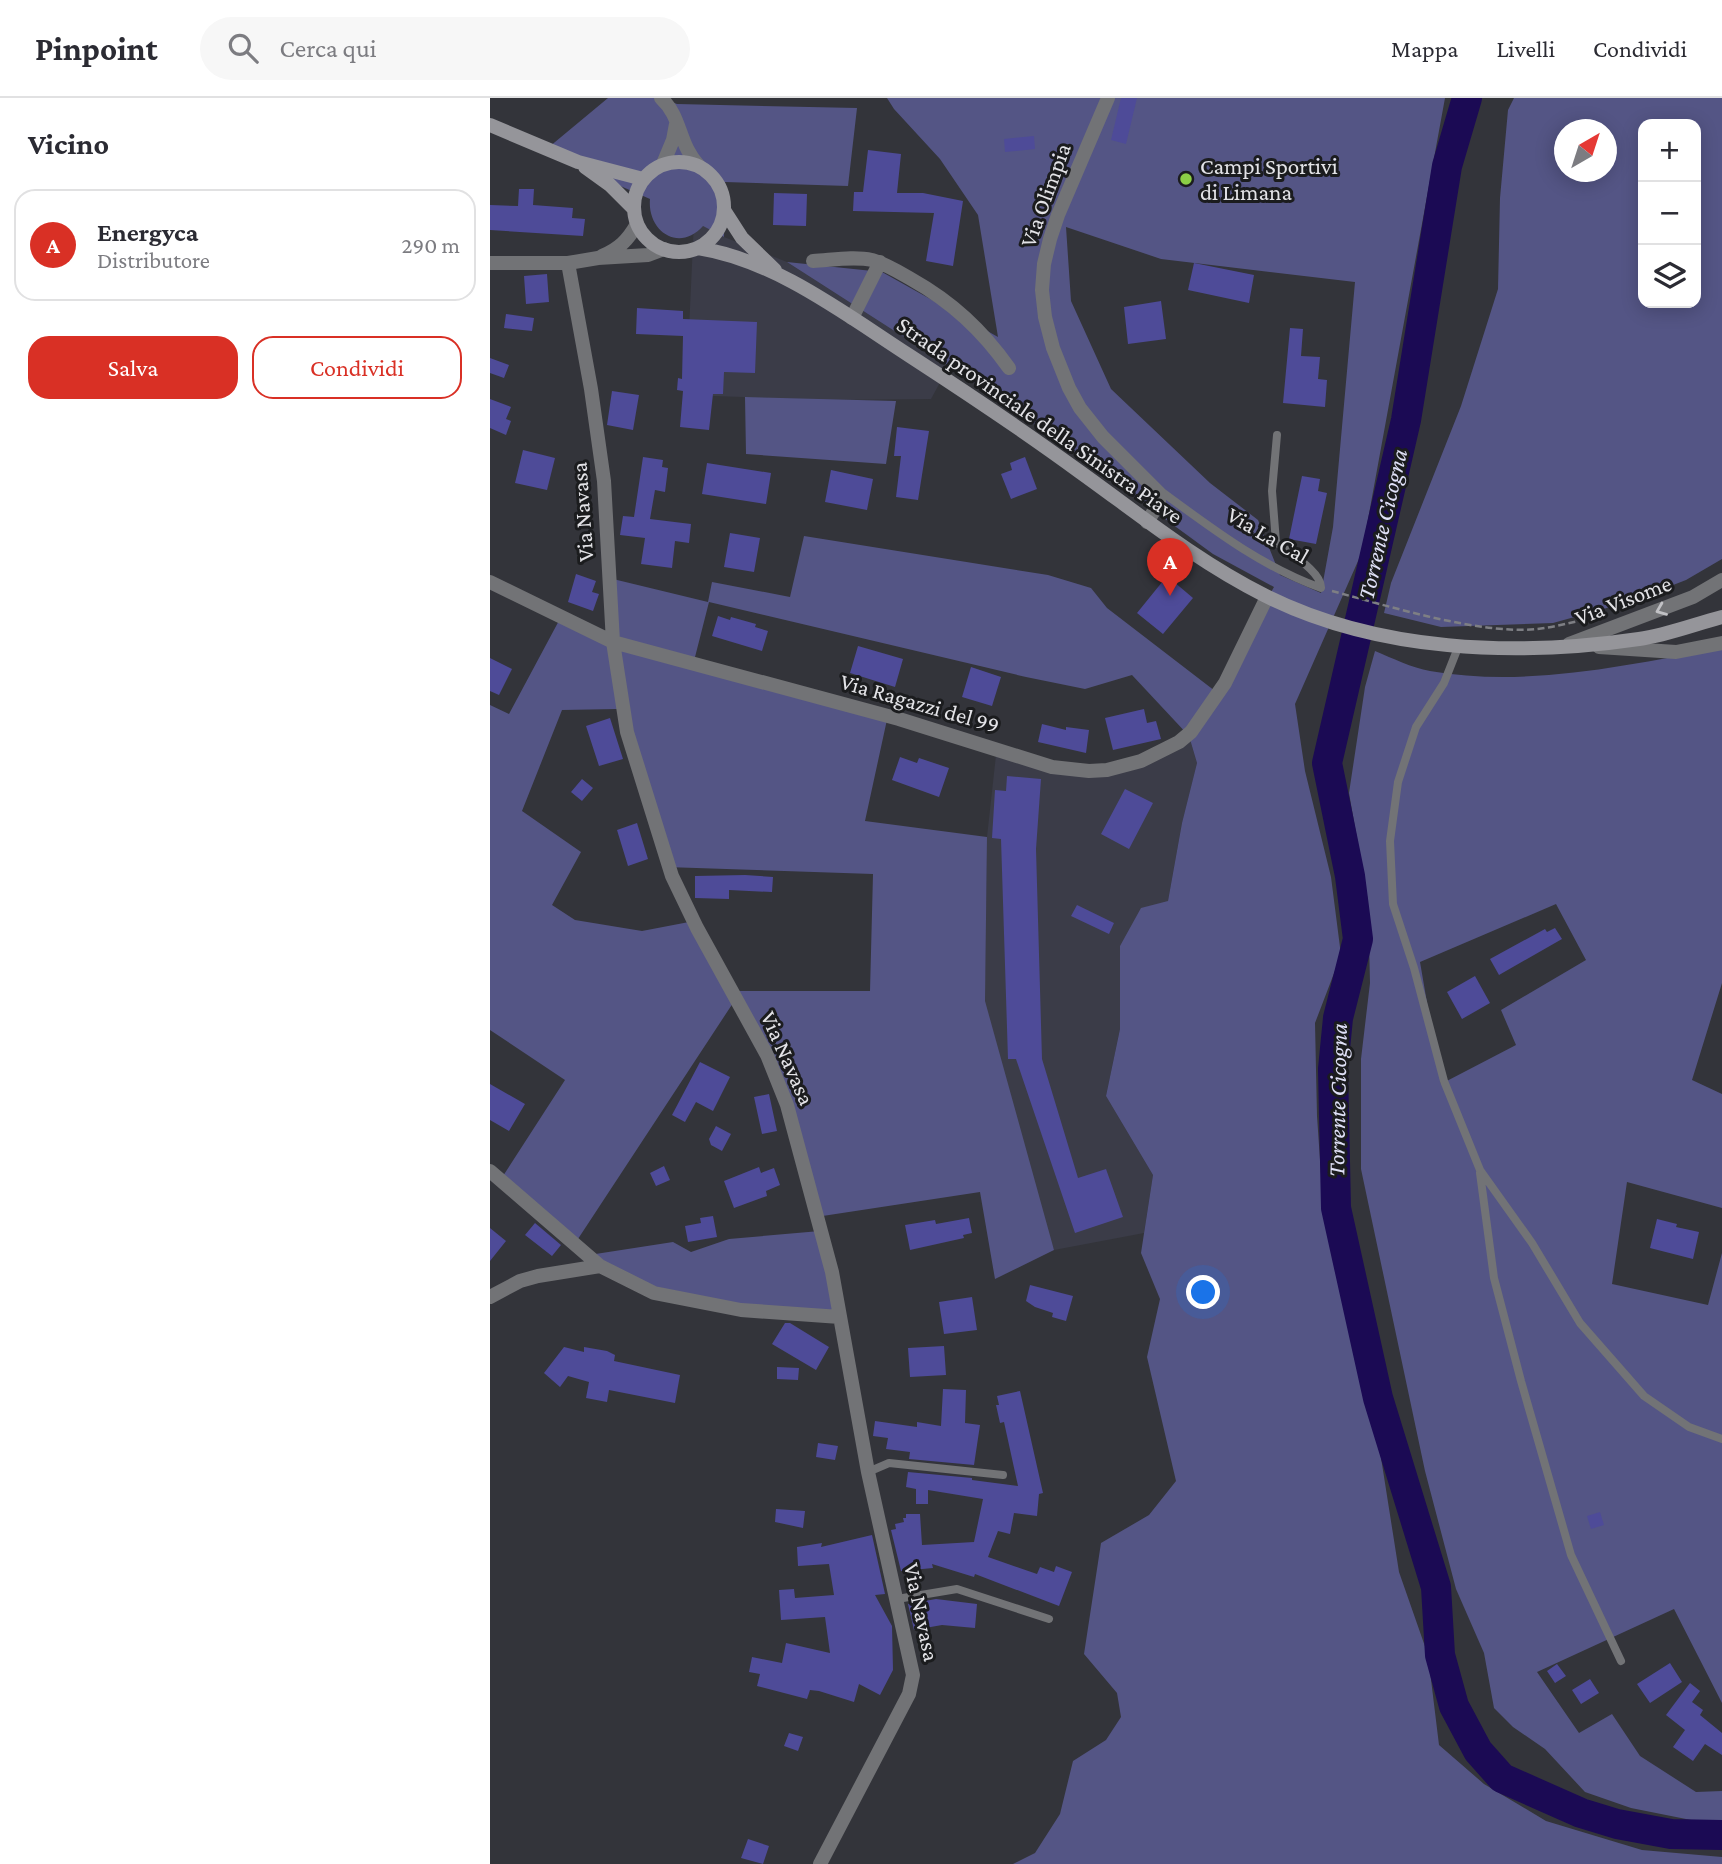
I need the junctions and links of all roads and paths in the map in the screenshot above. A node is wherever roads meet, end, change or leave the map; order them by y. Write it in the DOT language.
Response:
graph roads {
  1 [pos="661,98"];
  2 [pos="1108,98"];
  3 [pos="677,119"];
  4 [pos="490,125"];
  5 [pos="578,162"];
  6 [pos="663,164"];
  7 [pos="699,166"];
  8 [pos="643,179"];
  9 [pos="633,208"];
  10 [pos="724,210"];
  11 [pos="637,224"];
  12 [pos="698,248"];
  13 [pos="664,249"];
  14 [pos="598,258"];
  15 [pos="813,261"];
  16 [pos="880,262"];
  17 [pos="490,263"];
  18 [pos="568,263"];
  19 [pos="784,278"];
  20 [pos="852,318"];
  21 [pos="1009,368"];
  22 [pos="1277,435"];
  23 [pos="1155,486"];
  24 [pos="1147,522"];
  25 [pos="1722,580"];
  26 [pos="491,585"];
  27 [pos="1335,592"];
  28 [pos="1267,597"];
  29 [pos="1598,617"];
  30 [pos="1722,617"];
  31 [pos="613,642"];
  32 [pos="1722,643"];
  33 [pos="1459,645"];
  34 [pos="1566,645"];
  35 [pos="1480,1170"];
  36 [pos="490,1171"];
  37 [pos="600,1266"];
  38 [pos="490,1297"];
  39 [pos="840,1317"];
  40 [pos="1722,1440"];
  41 [pos="868,1472"];
  42 [pos="1003,1475"];
  43 [pos="897,1599"];
  44 [pos="1049,1619"];
  45 [pos="1620,1661"];
  46 [pos="820,1864"];
  1 -- 3 [label="street"];
  2 -- 23 [label="street, Via Olimpia"];
  3 -- 6 [label="street"];
  3 -- 7 [label="street"];
  4 -- 5 [label="main road"];
  5 -- 8 [label="main road"];
  5 -- 9 [label="main road"];
  6 -- 7 [label="main road"];
  6 -- 8 [label="main road"];
  7 -- 10 [label="main road"];
  8 -- 9 [label="main road"];
  9 -- 11 [label="main road"];
  10 -- 12 [label="main road"];
  10 -- 19 [label="main road"];
  11 -- 13 [label="main road"];
  11 -- 14 [label="street"];
  12 -- 13 [label="main road"];
  12 -- 19 [label="main road"];
  13 -- 14 [label="street"];
  14 -- 18 [label="street"];
  15 -- 16 [label="street"];
  16 -- 20 [label="street"];
  16 -- 21 [label="street"];
  17 -- 18 [label="street"];
  18 -- 31 [label="street, Via Navasa"];
  19 -- 20 [label="main road, Strada provinciale della Sinistra Piave"];
  20 -- 24 [label="main road, Strada provinciale della Sinistra Piave"];
  22 -- 23 [label="lane, Via La Cal"];
  23 -- 24 [label="street"];
  24 -- 28 [label="main road, Strada provinciale della Sinistra Piave"];
  25 -- 34 [label="street, Via Visome, one-way"];
  26 -- 31 [label="street, Via Ragazzi del 99"];
  27 -- 29 [label="path"];
  28 -- 31 [label="street, Via Ragazzi del 99"];
  28 -- 33 [label="main road, Strada provinciale della Sinistra Piave"];
  30 -- 34 [label="main road, Strada provinciale della Sinistra Piave"];
  31 -- 39 [label="street, Via Navasa"];
  32 -- 34 [label="street, Via Visome"];
  33 -- 34 [label="main road, Strada provinciale della Sinistra Piave"];
  33 -- 35 [label="lane"];
  35 -- 40 [label="lane"];
  35 -- 45 [label="lane"];
  36 -- 37 [label="street"];
  37 -- 38 [label="street"];
  37 -- 39 [label="street"];
  39 -- 41 [label="street, Via Navasa"];
  41 -- 42 [label="lane"];
  41 -- 43 [label="street, Via Navasa"];
  43 -- 44 [label="lane"];
  43 -- 46 [label="street, Via Navasa"];
}
